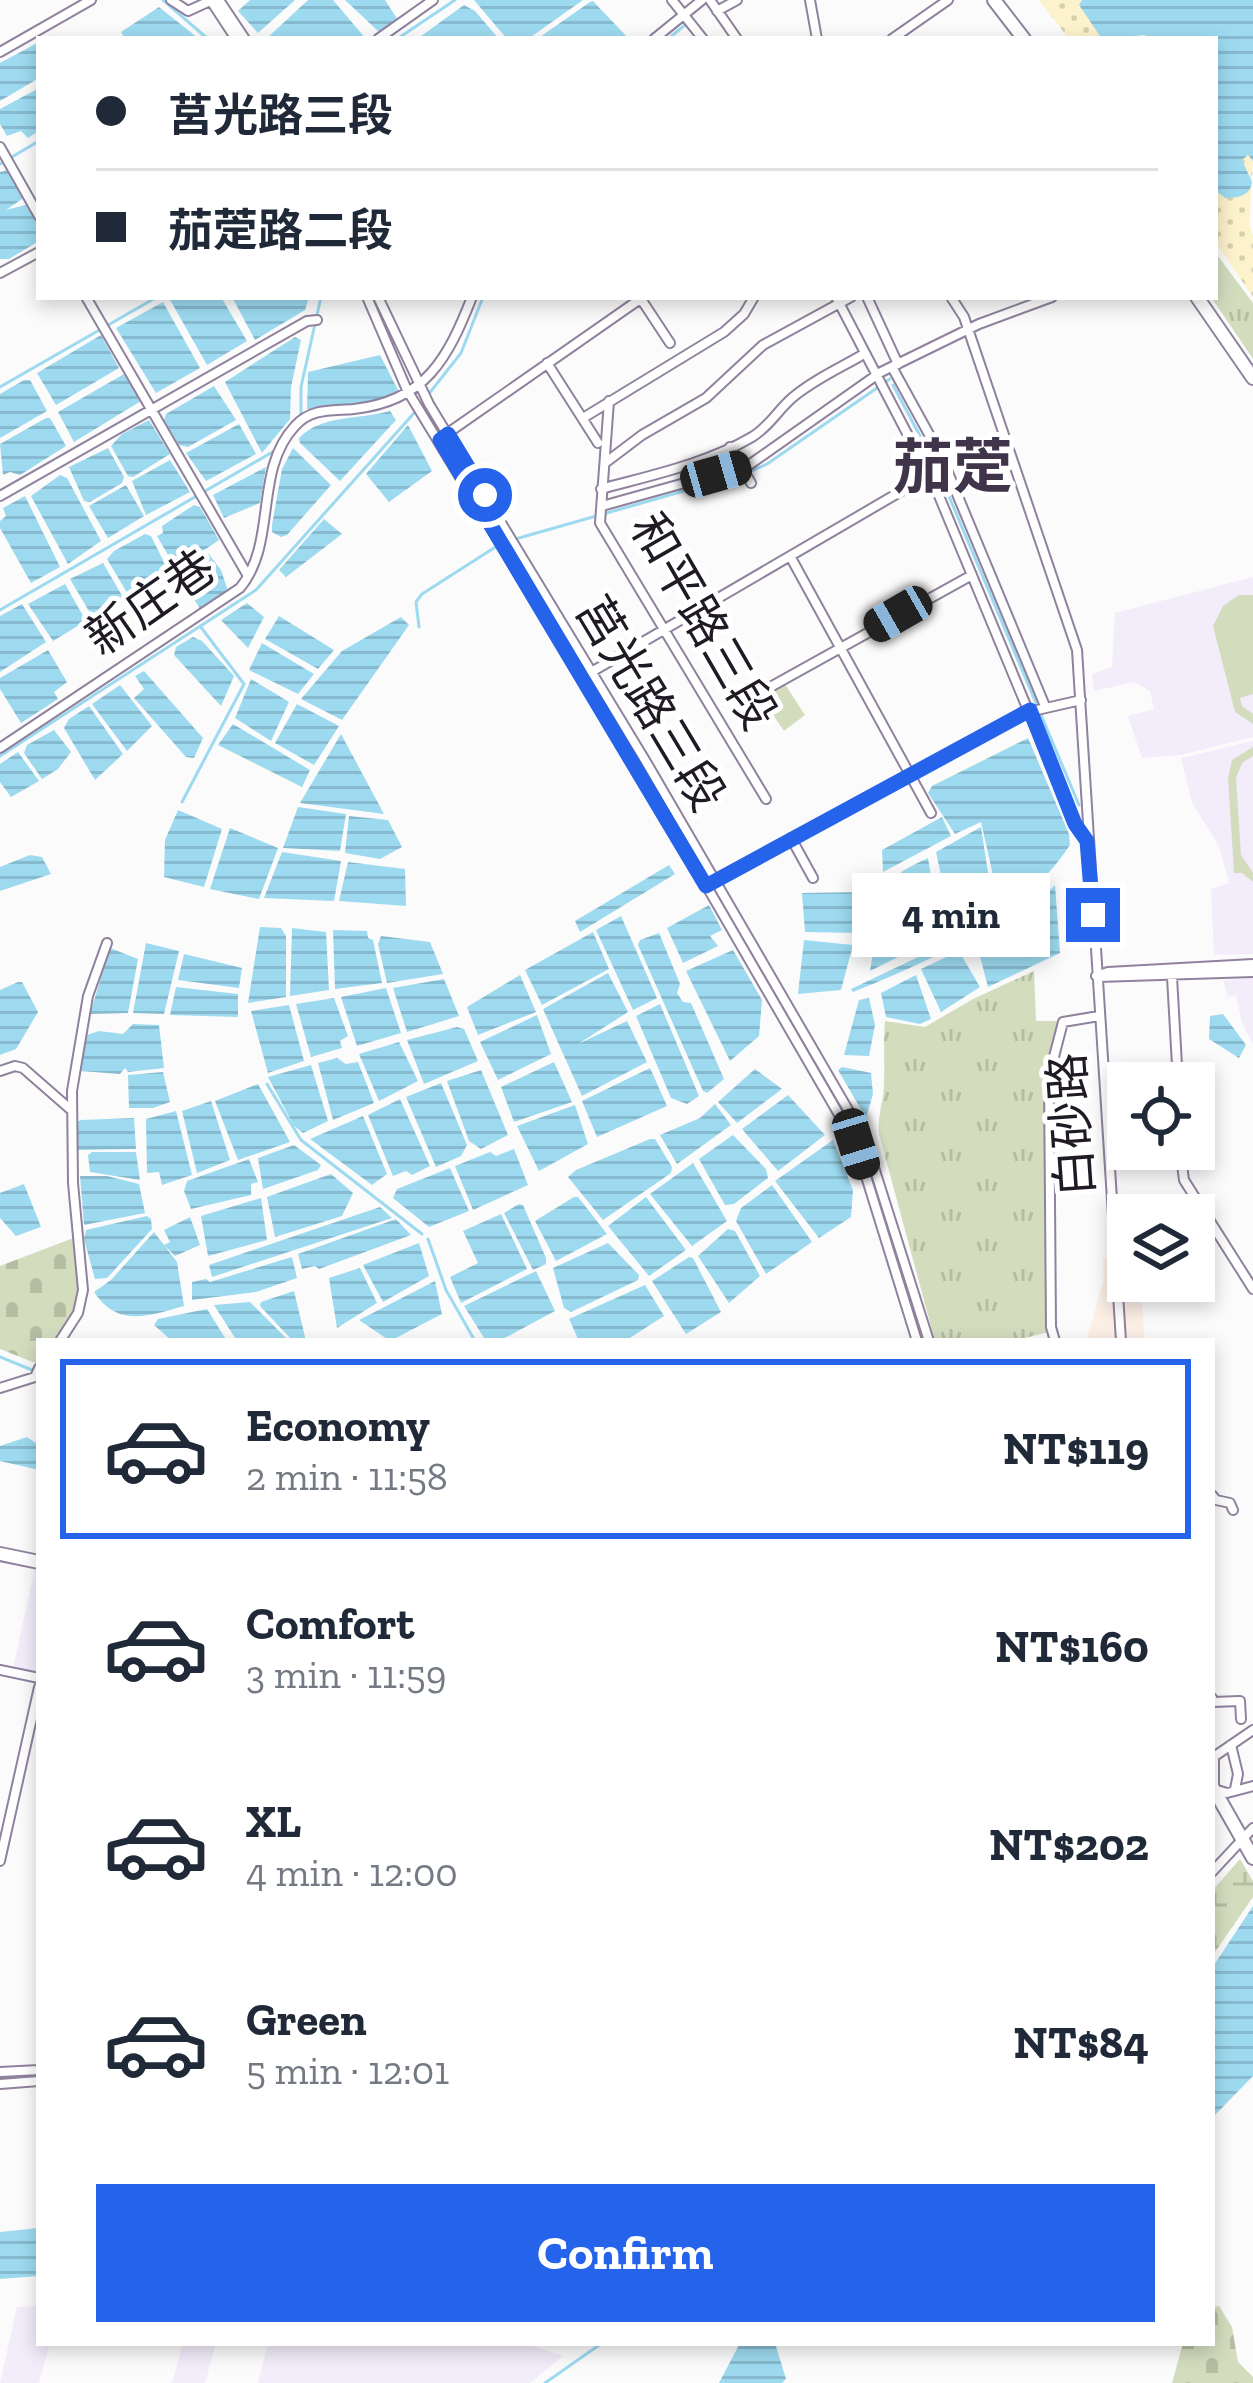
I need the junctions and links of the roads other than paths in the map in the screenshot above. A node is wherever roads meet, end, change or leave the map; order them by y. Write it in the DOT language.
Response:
graph roads {
  1 [pos="91,0"];
  2 [pos="171,0"];
  3 [pos="213,0"];
  4 [pos="433,0"];
  5 [pos="672,0"];
  6 [pos="706,0"];
  7 [pos="737,0"];
  8 [pos="810,0"];
  9 [pos="948,0"];
  10 [pos="984,0"];
  11 [pos="994,0"];
  12 [pos="717,10"];
  13 [pos="688,16"];
  14 [pos="238,36"];
  15 [pos="382,36"];
  16 [pos="659,36"];
  17 [pos="701,36"];
  18 [pos="735,36"];
  19 [pos="816,36"];
  20 [pos="896,36"];
  21 [pos="1012,36"];
  22 [pos="1022,36"];
  23 [pos="0,52"];
  24 [pos="0,147"];
  25 [pos="36,211"];
  26 [pos="36,254"];
  27 [pos="0,273"];
  28 [pos="88,300"];
  29 [pos="368,300"];
  30 [pos="379,300"];
  31 [pos="471,300"];
  32 [pos="638,300"];
  33 [pos="642,300"];
  34 [pos="752,300"];
  35 [pos="838,300"];
  36 [pos="868,300"];
  37 [pos="953,300"];
  38 [pos="1044,300"];
  39 [pos="1199,300"];
  40 [pos="1209,300"];
  41 [pos="313,320"];
  42 [pos="968,330"];
  43 [pos="670,343"];
  44 [pos="864,354"];
  45 [pos="547,363"];
  46 [pos="895,365"];
  47 [pos="1253,366"];
  48 [pos="876,376"];
  49 [pos="1253,378"];
  50 [pos="418,385"];
  51 [pos="407,390"];
  52 [pos="609,401"];
  53 [pos="152,409"];
  54 [pos="583,418"];
  55 [pos="444,437"];
  56 [pos="598,443"];
  57 [pos="730,447"];
  58 [pos="603,464"];
  59 [pos="742,467"];
  60 [pos="929,475"];
  61 [pos="751,483"];
  62 [pos="602,489"];
  63 [pos="0,496"];
  64 [pos="602,506"];
  65 [pos="790,556"];
  66 [pos="972,575"];
  67 [pos="249,577"];
  68 [pos="665,628"];
  69 [pos="841,648"];
  70 [pos="586,676"];
  71 [pos="756,695"];
  72 [pos="1081,700"];
  73 [pos="1038,708"];
  74 [pos="0,748"];
  75 [pos="910,775"];
  76 [pos="766,799"];
  77 [pos="931,814"];
  78 [pos="791,838"];
  79 [pos="1087,841"];
  80 [pos="813,878"];
  81 [pos="710,883"];
  82 [pos="107,943"];
  83 [pos="1253,968"];
  84 [pos="1172,973"];
  85 [pos="1096,976"];
  86 [pos="789,1008"];
  87 [pos="1099,1016"];
  88 [pos="783,1019"];
  89 [pos="1177,1062"];
  90 [pos="0,1071"];
  91 [pos="71,1110"];
  92 [pos="1183,1170"];
  93 [pos="1253,1289"];
  94 [pos="62,1338"];
  95 [pos="916,1338"];
  96 [pos="928,1338"];
  97 [pos="1053,1338"];
  98 [pos="1121,1338"];
  99 [pos="36,1374"];
  100 [pos="0,1388"];
  101 [pos="1215,1499"];
  102 [pos="1233,1510"];
  103 [pos="0,1554"];
  104 [pos="36,1561"];
  105 [pos="0,1670"];
  106 [pos="36,1677"];
  107 [pos="36,1701"];
  108 [pos="1215,1702"];
  109 [pos="1241,1719"];
  110 [pos="1252,1733"];
  111 [pos="1231,1745"];
  112 [pos="1215,1757"];
  113 [pos="1253,1786"];
  114 [pos="1215,1789"];
  115 [pos="1235,1789"];
  116 [pos="1215,1791"];
  117 [pos="1253,1828"];
  118 [pos="1244,1842"];
  119 [pos="1253,1858"];
  120 [pos="0,1861"];
  121 [pos="1215,1869"];
  122 [pos="36,2070"];
  123 [pos="0,2072"];
  124 [pos="36,2080"];
  125 [pos="0,2084"];
  1 -- 23 [label="street"];
  2 -- 3 [label="street"];
  3 -- 14 [label="street"];
  4 -- 15 [label="street"];
  5 -- 13 [label="street"];
  6 -- 12 [label="street"];
  6 -- 13 [label="street"];
  7 -- 12 [label="street"];
  8 -- 19 [label="street"];
  9 -- 20 [label="street"];
  10 -- 21 [label="main road"];
  11 -- 22 [label="main road"];
  12 -- 18 [label="street"];
  13 -- 16 [label="street"];
  13 -- 17 [label="street"];
  24 -- 25 [label="street"];
  26 -- 27 [label="street"];
  28 -- 53 [label="street"];
  29 -- 51 [label="street"];
  30 -- 50 [label="street"];
  31 -- 50 [label="street, 新庄巷"];
  32 -- 45 [label="street"];
  33 -- 43 [label="street"];
  34 -- 52 [label="street"];
  35 -- 44 [label="street"];
  35 -- 58 [label="street"];
  36 -- 46 [label="street"];
  37 -- 42 [label="street, 白砂路"];
  38 -- 42 [label="street"];
  39 -- 49 [label="main road"];
  40 -- 47 [label="main road"];
  41 -- 53 [label="street"];
  42 -- 46 [label="street"];
  42 -- 72 [label="street, 白砂路"];
  44 -- 48 [label="street"];
  44 -- 57 [label="street"];
  45 -- 54 [label="street"];
  45 -- 55 [label="street"];
  46 -- 48 [label="street"];
  46 -- 73 [label="street"];
  48 -- 59 [label="street"];
  48 -- 60 [label="street"];
  50 -- 51 [label="street, 新庄巷"];
  50 -- 55 [label="street"];
  51 -- 55 [label="street"];
  51 -- 67 [label="street, 新庄巷"];
  52 -- 54 [label="street"];
  52 -- 58 [label="street, 和平路三段"];
  53 -- 63 [label="street"];
  53 -- 67 [label="street"];
  54 -- 56 [label="street"];
  55 -- 70 [label="street, 莒光路三段"];
  57 -- 59 [label="street"];
  57 -- 62 [label="street"];
  58 -- 62 [label="street, 和平路三段"];
  59 -- 61 [label="street"];
  59 -- 64 [label="street"];
  60 -- 65 [label="street"];
  60 -- 66 [label="street"];
  62 -- 64 [label="street, 和平路三段"];
  64 -- 68 [label="street, 和平路三段"];
  65 -- 68 [label="street"];
  65 -- 69 [label="street"];
  66 -- 69 [label="street"];
  66 -- 73 [label="street"];
  67 -- 74 [label="street, 新庄巷"];
  68 -- 70 [label="street"];
  68 -- 76 [label="street, 和平路三段"];
  69 -- 71 [label="street"];
  69 -- 75 [label="street"];
  70 -- 81 [label="street, 莒光路三段"];
  72 -- 73 [label="street"];
  72 -- 79 [label="street, 白砂路"];
  73 -- 75 [label="street"];
  73 -- 79 [label="street"];
  75 -- 77 [label="street"];
  75 -- 78 [label="street"];
  78 -- 80 [label="street"];
  78 -- 81 [label="street"];
  79 -- 85 [label="street, 白砂路"];
  81 -- 86 [label="street, 莒光路三段"];
  81 -- 88 [label="street, 莒光路三段"];
  82 -- 91 [label="street"];
  83 -- 84 [label="street"];
  84 -- 85 [label="street"];
  84 -- 89 [label="street"];
  85 -- 87 [label="street, 白砂路"];
  86 -- 88 [label="street"];
  86 -- 96 [label="street, 莒光路三段"];
  87 -- 97 [label="street"];
  87 -- 98 [label="street, 白砂路"];
  88 -- 95 [label="street, 莒光路三段"];
  90 -- 91 [label="street"];
  91 -- 94 [label="street"];
  92 -- 93 [label="street"];
  99 -- 100 [label="street"];
  101 -- 102 [label="street"];
  103 -- 104 [label="main road"];
  105 -- 106 [label="street"];
  107 -- 120 [label="street"];
  108 -- 109 [label="street"];
  110 -- 111 [label="street"];
  111 -- 112 [label="street"];
  111 -- 115 [label="street"];
  113 -- 115 [label="street"];
  114 -- 115 [label="street"];
  116 -- 118 [label="main road"];
  117 -- 118 [label="street"];
  118 -- 119 [label="main road"];
  118 -- 121 [label="street"];
  122 -- 123 [label="street"];
  124 -- 125 [label="street"];
}
